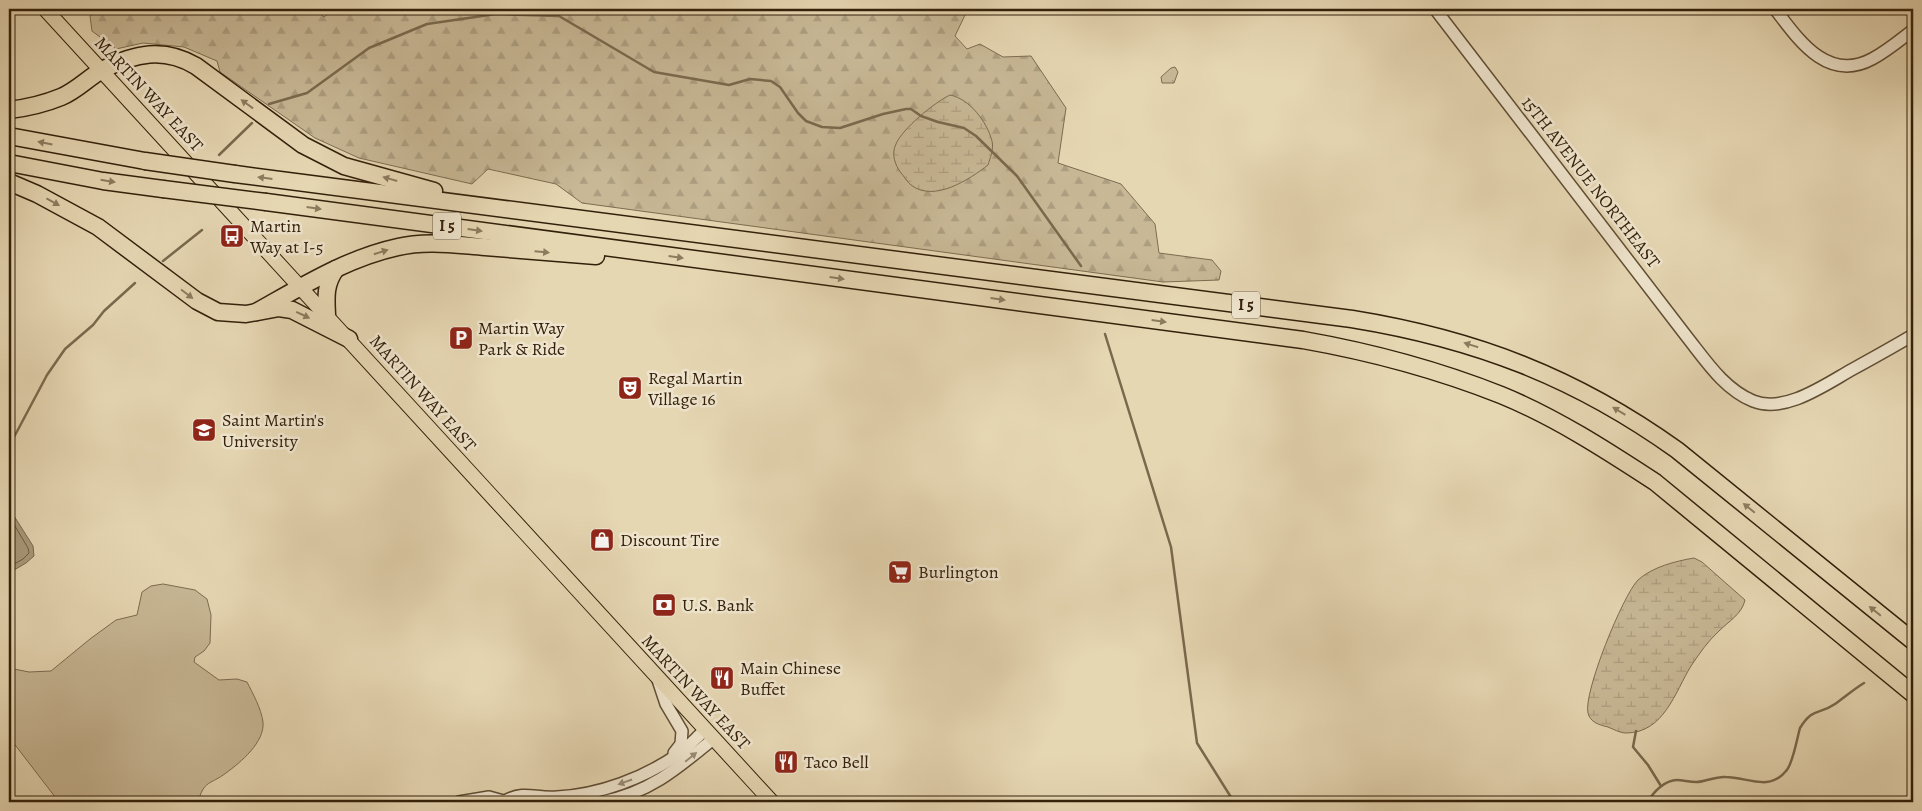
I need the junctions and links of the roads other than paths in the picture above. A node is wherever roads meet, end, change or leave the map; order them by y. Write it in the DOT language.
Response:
graph roads {
  1 [pos="45,9"];
  2 [pos="1435,9"];
  3 [pos="1775,9"];
  4 [pos="1913,30"];
  5 [pos="102,70"];
  6 [pos="9,110"];
  7 [pos="9,136"];
  8 [pos="9,163"];
  9 [pos="9,182"];
  10 [pos="487,206"];
  11 [pos="627,250"];
  12 [pos="336,269"];
  13 [pos="301,287"];
  14 [pos="256,312"];
  15 [pos="327,315"];
  16 [pos="1913,335"];
  17 [pos="349,339"];
  18 [pos="1913,641"];
  19 [pos="657,678"];
  20 [pos="1913,694"];
  21 [pos="709,734"];
  22 [pos="668,761"];
  23 [pos="459,802"];
  24 [pos="506,802"];
  25 [pos="602,802"];
  26 [pos="772,802"];
  1 -- 5 [label="main road, MARTIN WAY EAST"];
  2 -- 16 [label="street, 15TH AVENUE NORTHEAST"];
  3 -- 4 [label="street"];
  5 -- 6 [label="highway"];
  10 -- 5 [label="highway, one-way"];
  5 -- 13 [label="main road, MARTIN WAY EAST"];
  10 -- 7 [label="highway, I 5, one-way, bridge"];
  8 -- 11 [label="highway, I 5, one-way, bridge"];
  9 -- 14 [label="highway, one-way"];
  18 -- 10 [label="highway, I 5, one-way"];
  12 -- 11 [label="highway, one-way"];
  11 -- 20 [label="highway, I 5, one-way"];
  12 -- 13 [label="highway"];
  12 -- 15 [label="highway"];
  13 -- 14 [label="highway"];
  13 -- 15 [label="main road, MARTIN WAY EAST"];
  14 -- 17 [label="highway, one-way"];
  15 -- 17 [label="main road, MARTIN WAY EAST"];
  17 -- 19 [label="main road, MARTIN WAY EAST"];
  19 -- 21 [label="main road, MARTIN WAY EAST"];
  19 -- 22 [label="street"];
  21 -- 22 [label="street"];
  25 -- 21 [label="street, one-way"];
  21 -- 26 [label="main road, MARTIN WAY EAST"];
  22 -- 24 [label="street, one-way"];
  23 -- 24 [label="street"];
}
